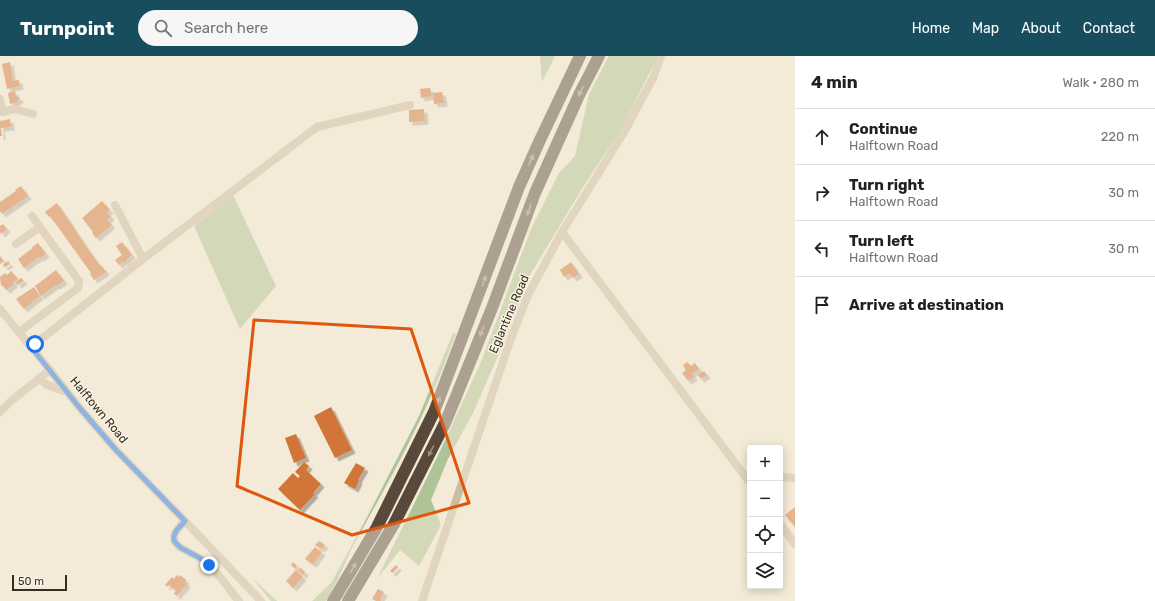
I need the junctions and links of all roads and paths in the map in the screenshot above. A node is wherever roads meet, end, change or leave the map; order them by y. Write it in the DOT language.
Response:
graph roads {
  1 [pos="580,56"];
  2 [pos="598,56"];
  3 [pos="662,56"];
  4 [pos="0,99"];
  5 [pos="410,105"];
  6 [pos="1,112"];
  7 [pos="33,114"];
  8 [pos="115,205"];
  9 [pos="32,216"];
  10 [pos="40,227"];
  11 [pos="562,232"];
  12 [pos="16,244"];
  13 [pos="142,259"];
  14 [pos="0,309"];
  15 [pos="19,332"];
  16 [pos="31,347"];
  17 [pos="50,370"];
  18 [pos="39,378"];
  19 [pos="68,393"];
  20 [pos="0,412"];
  21 [pos="738,467"];
  22 [pos="747,471"];
  23 [pos="783,477"];
  24 [pos="795,478"];
  25 [pos="748,481"];
  26 [pos="185,521"];
  27 [pos="783,528"];
  28 [pos="795,544"];
  29 [pos="239,601"];
  30 [pos="260,601"];
  31 [pos="333,601"];
  32 [pos="348,601"];
  33 [pos="422,601"];
  31 -- 1 [label="highway, one-way"];
  2 -- 32 [label="highway, one-way"];
  3 -- 11 [label="street, Eglantine Road"];
  4 -- 6 [label="street"];
  5 -- 13 [label="street"];
  6 -- 7 [label="street"];
  8 -- 13 [label="street"];
  9 -- 10 [label="street"];
  10 -- 12 [label="street"];
  10 -- 15 [label="street"];
  11 -- 21 [label="street"];
  11 -- 33 [label="street, Eglantine Road"];
  13 -- 16 [label="street"];
  14 -- 15 [label="street, Halftown Road"];
  15 -- 16 [label="street, Halftown Road"];
  16 -- 17 [label="street, Halftown Road"];
  17 -- 18 [label="street"];
  17 -- 19 [label="street, Halftown Road"];
  18 -- 19 [label="street"];
  18 -- 20 [label="street"];
  19 -- 26 [label="street, Halftown Road"];
  21 -- 22 [label="street"];
  21 -- 25 [label="street"];
  23 -- 24 [label="street"];
  26 -- 29 [label="street"];
  26 -- 30 [label="street, Halftown Road"];
  27 -- 28 [label="street"];
}
